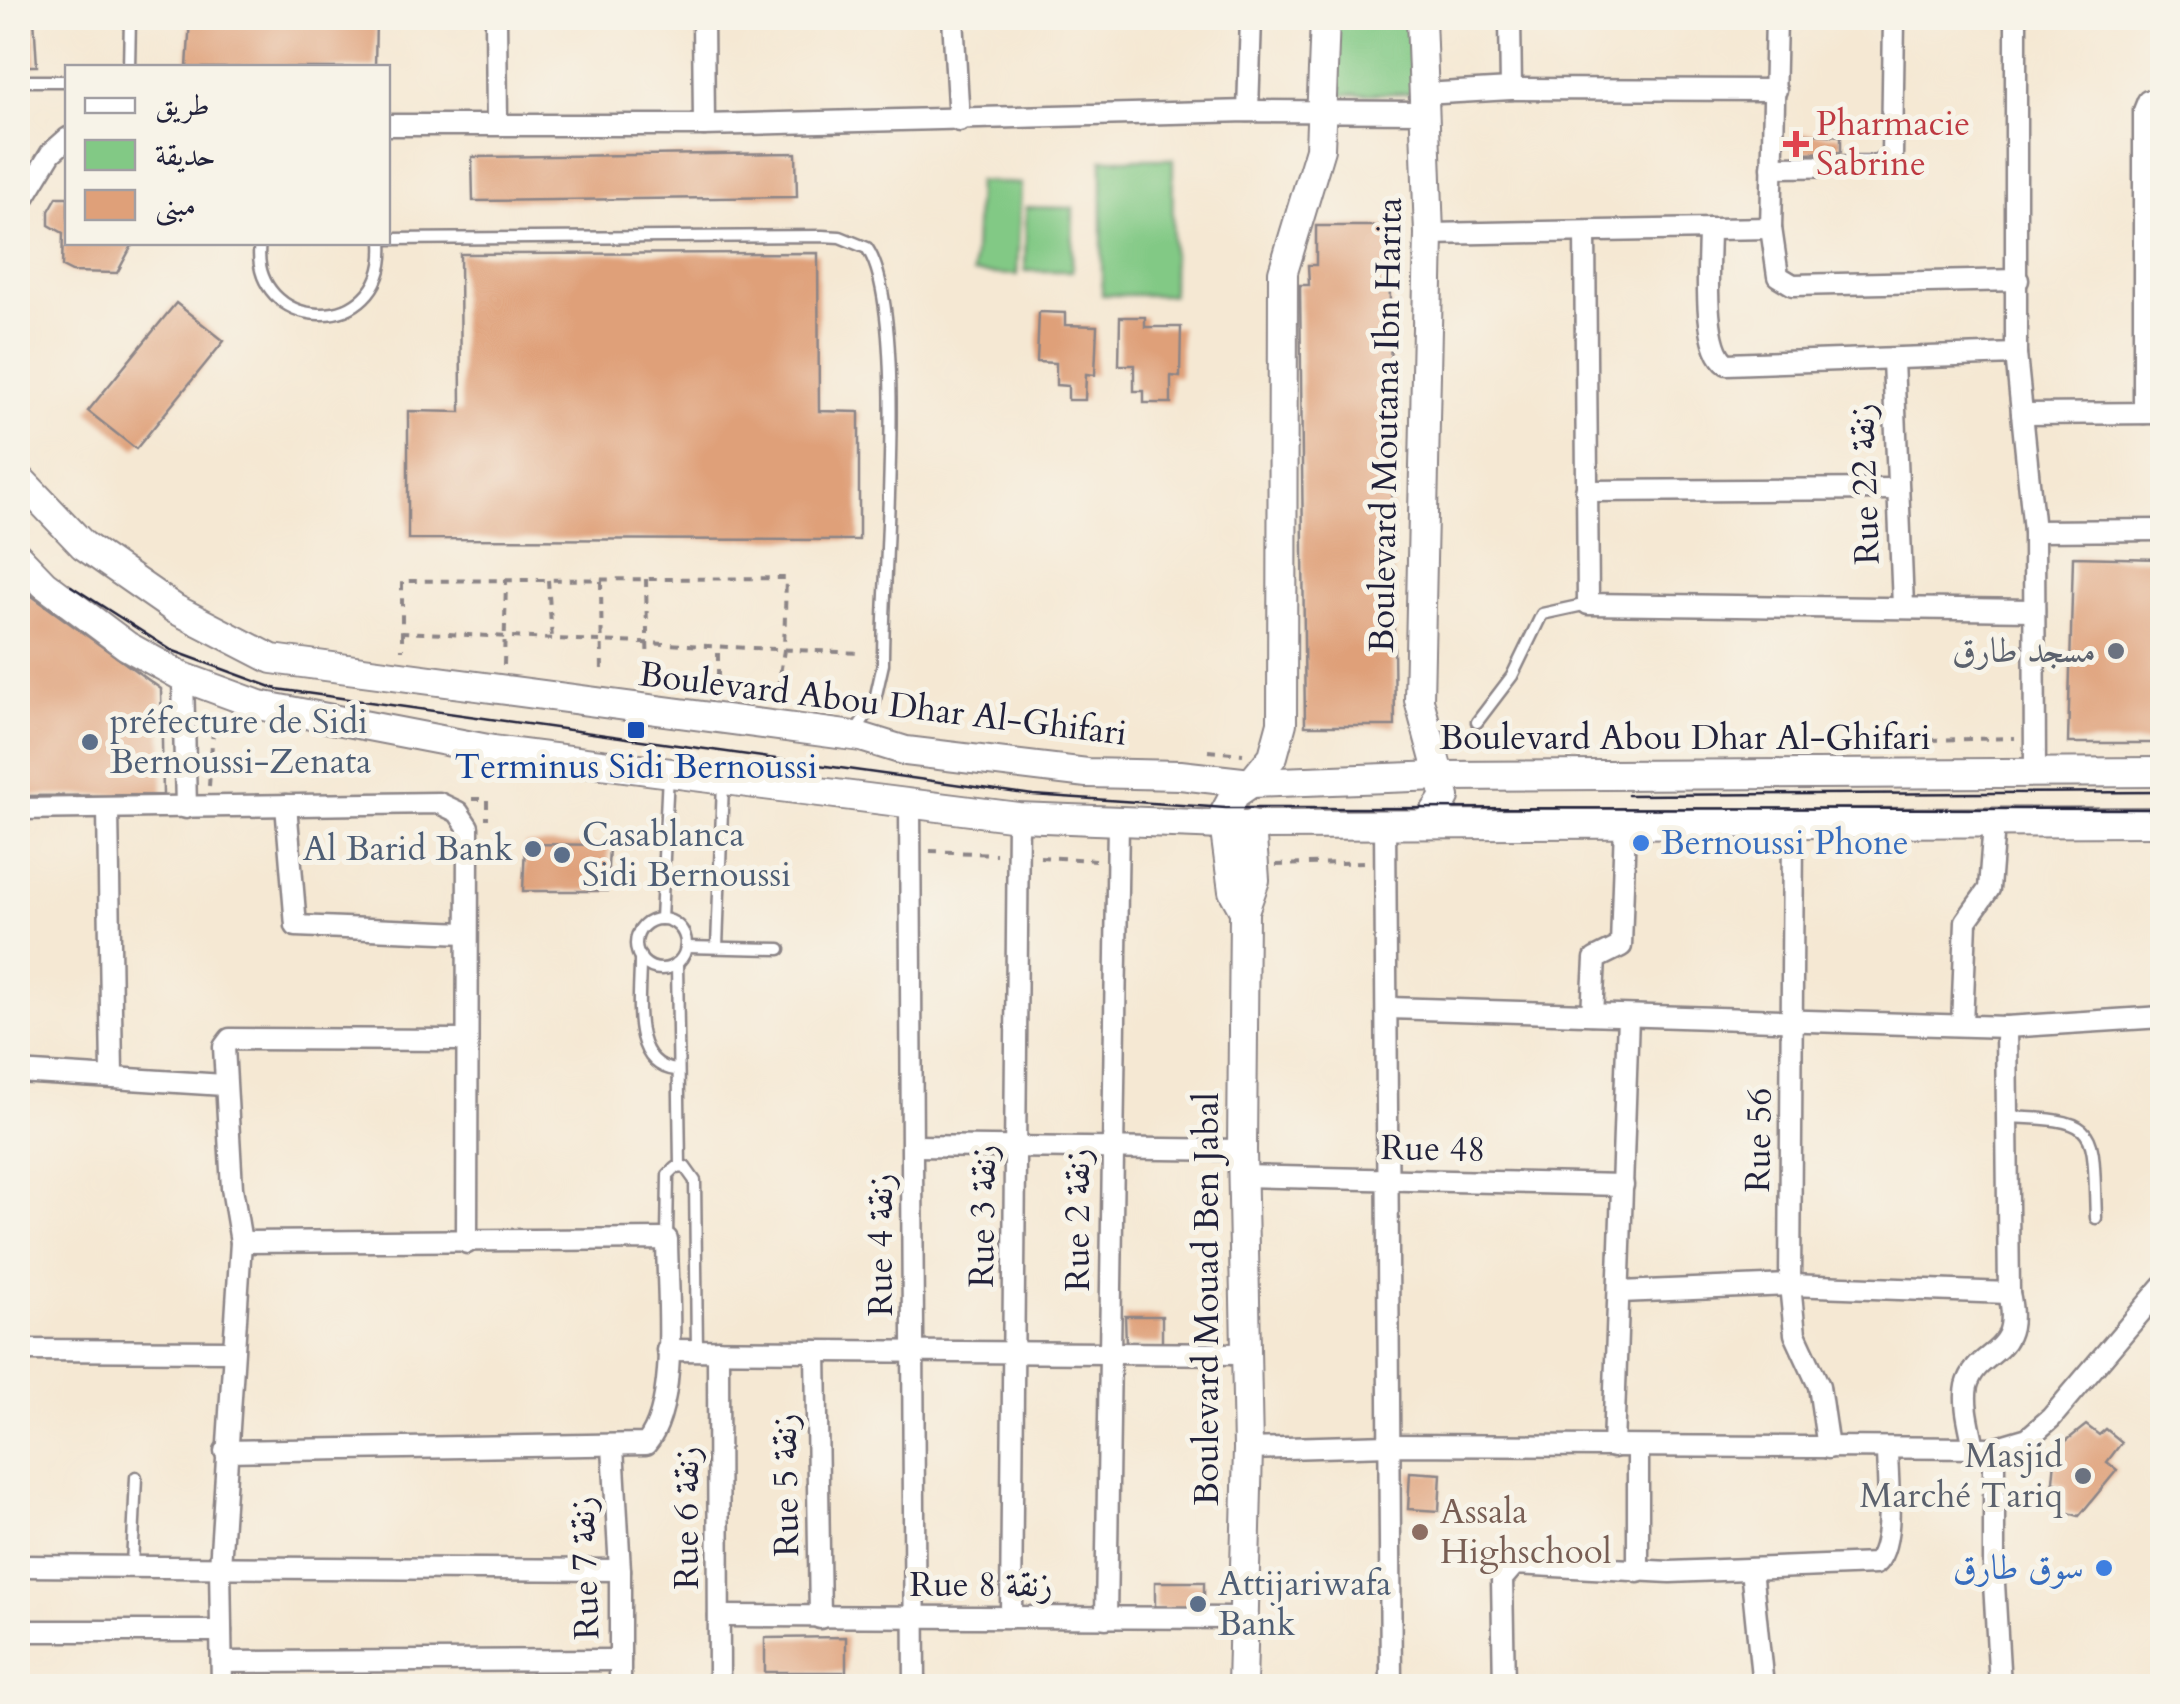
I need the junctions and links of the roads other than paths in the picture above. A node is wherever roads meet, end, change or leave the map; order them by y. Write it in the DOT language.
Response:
graph roads {
  1 [pos="130,18"];
  2 [pos="496,18"];
  3 [pos="704,18"];
  4 [pos="953,18"];
  5 [pos="1251,18"];
  6 [pos="1325,18"];
  7 [pos="1421,18"];
  8 [pos="1510,18"];
  9 [pos="1776,18"];
  10 [pos="1894,18"];
  11 [pos="2016,18"];
  12 [pos="129,65"];
  13 [pos="65,80"];
  14 [pos="18,81"];
  15 [pos="1511,89"];
  16 [pos="1776,90"];
  17 [pos="2162,99"];
  18 [pos="1423,103"];
  19 [pos="1248,112"];
  20 [pos="1320,114"];
  21 [pos="959,121"];
  22 [pos="497,122"];
  23 [pos="390,126"];
  24 [pos="704,126"];
  25 [pos="65,141"];
  26 [pos="1772,167"];
  27 [pos="18,207"];
  28 [pos="1771,228"];
  29 [pos="1709,229"];
  30 [pos="1585,232"];
  31 [pos="1430,234"];
  32 [pos="390,241"];
  33 [pos="260,245"];
  34 [pos="384,245"];
  35 [pos="2018,280"];
  36 [pos="2016,354"];
  37 [pos="1893,360"];
  38 [pos="2153,413"];
  39 [pos="2022,414"];
  40 [pos="18,477"];
  41 [pos="1898,489"];
  42 [pos="1586,491"];
  43 [pos="2162,530"];
  44 [pos="2034,532"];
  45 [pos="18,556"];
  46 [pos="1588,604"];
  47 [pos="1903,606"];
  48 [pos="2034,610"];
  49 [pos="183,678"];
  50 [pos="1478,722"];
  51 [pos="852,736"];
  52 [pos="2035,772"];
  53 [pos="2162,772"];
  54 [pos="668,773"];
  55 [pos="1440,776"];
  56 [pos="723,780"];
  57 [pos="1251,783"];
  58 [pos="910,803"];
  59 [pos="286,805"];
  60 [pos="186,808"];
  61 [pos="18,810"];
  62 [pos="108,810"];
  63 [pos="1018,816"];
  64 [pos="1118,822"];
  65 [pos="1384,822"];
  66 [pos="2162,822"];
  67 [pos="1427,824"];
  68 [pos="1625,824"];
  69 [pos="1994,824"];
  70 [pos="1237,825"];
  71 [pos="1793,826"];
  72 [pos="660,918"];
  73 [pos="466,933"];
  74 [pos="717,947"];
  75 [pos="686,948"];
  76 [pos="780,949"];
  77 [pos="640,956"];
  78 [pos="678,962"];
  79 [pos="1389,1008"];
  80 [pos="1592,1014"];
  81 [pos="1628,1016"];
  82 [pos="2162,1017"];
  83 [pos="1794,1018"];
  84 [pos="1962,1025"];
  85 [pos="2006,1026"];
  86 [pos="466,1040"];
  87 [pos="676,1070"];
  88 [pos="18,1072"];
  89 [pos="112,1076"];
  90 [pos="224,1085"];
  91 [pos="2005,1117"];
  92 [pos="914,1146"];
  93 [pos="1016,1147"];
  94 [pos="1111,1150"];
  95 [pos="1242,1163"];
  96 [pos="680,1166"];
  97 [pos="1386,1181"];
  98 [pos="1623,1184"];
  99 [pos="2096,1218"];
  100 [pos="667,1239"];
  101 [pos="241,1242"];
  102 [pos="468,1243"];
  103 [pos="1790,1285"];
  104 [pos="2162,1288"];
  105 [pos="1620,1292"];
  106 [pos="2009,1293"];
  107 [pos="18,1350"];
  108 [pos="667,1350"];
  109 [pos="708,1350"];
  110 [pos="233,1351"];
  111 [pos="816,1351"];
  112 [pos="914,1352"];
  113 [pos="1013,1352"];
  114 [pos="1110,1353"];
  115 [pos="1246,1354"];
  116 [pos="1388,1445"];
  117 [pos="613,1447"];
  118 [pos="1613,1447"];
  119 [pos="1638,1447"];
  120 [pos="1828,1448"];
  121 [pos="1984,1448"];
  122 [pos="1248,1449"];
  123 [pos="1887,1449"];
  124 [pos="225,1451"];
  125 [pos="136,1477"];
  126 [pos="18,1566"];
  127 [pos="132,1566"];
  128 [pos="220,1566"];
  129 [pos="1752,1568"];
  130 [pos="620,1570"];
  131 [pos="1638,1572"];
  132 [pos="719,1616"];
  133 [pos="1011,1616"];
  134 [pos="820,1618"];
  135 [pos="916,1618"];
  136 [pos="1106,1618"];
  137 [pos="1244,1618"];
  138 [pos="221,1630"];
  139 [pos="18,1631"];
  140 [pos="620,1660"];
  141 [pos="222,1662"];
  142 [pos="222,1686"];
  143 [pos="620,1686"];
  144 [pos="720,1686"];
  145 [pos="915,1686"];
  146 [pos="1242,1686"];
  147 [pos="1390,1686"];
  148 [pos="1504,1686"];
  149 [pos="1763,1686"];
  150 [pos="2000,1686"];
  1 -- 12 [label="lane"];
  2 -- 22 [label="street"];
  3 -- 24 [label="street"];
  4 -- 21 [label="street"];
  5 -- 19 [label="street"];
  6 -- 20 [label="street"];
  7 -- 18 [label="street, Boulevard Moutana Ibn Harita"];
  8 -- 15 [label="street"];
  9 -- 16 [label="street"];
  10 -- 26 [label="street"];
  11 -- 35 [label="street"];
  13 -- 14 [label="lane"];
  15 -- 16 [label="street"];
  15 -- 18 [label="street"];
  16 -- 26 [label="street"];
  17 -- 38 [label="street"];
  18 -- 20 [label="street"];
  18 -- 31 [label="street, Boulevard Moutana Ibn Harita"];
  19 -- 20 [label="street"];
  19 -- 21 [label="street"];
  20 -- 57 [label="street"];
  21 -- 24 [label="street"];
  22 -- 23 [label="street"];
  22 -- 24 [label="street"];
  25 -- 27 [label="street"];
  26 -- 28 [label="street"];
  28 -- 29 [label="street"];
  28 -- 35 [label="street"];
  29 -- 30 [label="street"];
  29 -- 37 [label="street"];
  30 -- 31 [label="street"];
  30 -- 42 [label="street"];
  31 -- 55 [label="street, Boulevard Moutana Ibn Harita"];
  32 -- 51 [label="lane"];
  33 -- 34 [label="lane"];
  35 -- 36 [label="street"];
  36 -- 37 [label="street"];
  36 -- 39 [label="street"];
  37 -- 41 [label="street, Rue 22 زنقة"];
  38 -- 39 [label="street"];
  39 -- 44 [label="street"];
  40 -- 51 [label="street, Boulevard Abou Dhar Al-Ghifari"];
  41 -- 42 [label="street"];
  41 -- 47 [label="street, Rue 22 زنقة"];
  42 -- 46 [label="street"];
  43 -- 44 [label="street"];
  44 -- 48 [label="street"];
  45 -- 49 [label="street"];
  46 -- 47 [label="street"];
  46 -- 50 [label="lane"];
  47 -- 48 [label="street"];
  48 -- 52 [label="street"];
  49 -- 54 [label="street"];
  49 -- 60 [label="street"];
  51 -- 57 [label="street, Boulevard Abou Dhar Al-Ghifari"];
  52 -- 53 [label="street, Boulevard Abou Dhar Al-Ghifari"];
  52 -- 55 [label="street, Boulevard Abou Dhar Al-Ghifari"];
  54 -- 56 [label="street"];
  54 -- 72 [label="lane"];
  55 -- 57 [label="street, Boulevard Abou Dhar Al-Ghifari"];
  55 -- 67 [label="street, Boulevard Moutana Ibn Harita"];
  56 -- 58 [label="street"];
  56 -- 74 [label="lane"];
  57 -- 70 [label="street"];
  58 -- 63 [label="street"];
  58 -- 92 [label="street, Rue 4 زنقة"];
  59 -- 60 [label="street"];
  59 -- 73 [label="street"];
  59 -- 73 [label="street"];
  60 -- 62 [label="street"];
  61 -- 62 [label="street"];
  62 -- 89 [label="street"];
  63 -- 64 [label="street"];
  63 -- 93 [label="street, Rue 3 زنقة"];
  64 -- 70 [label="street"];
  64 -- 94 [label="street, Rue 2 زنقة"];
  65 -- 67 [label="street"];
  65 -- 70 [label="street"];
  65 -- 79 [label="street"];
  66 -- 69 [label="street"];
  67 -- 68 [label="street"];
  68 -- 71 [label="street"];
  68 -- 80 [label="street"];
  69 -- 71 [label="street"];
  69 -- 84 [label="street"];
  70 -- 95 [label="street, Boulevard Mouad Ben Jabal"];
  71 -- 83 [label="street, Rue 56"];
  72 -- 75 [label="lane"];
  72 -- 77 [label="lane"];
  73 -- 86 [label="street"];
  74 -- 75 [label="lane"];
  74 -- 76 [label="lane"];
  75 -- 78 [label="lane"];
  77 -- 78 [label="lane"];
  77 -- 87 [label="lane"];
  78 -- 87 [label="lane"];
  79 -- 80 [label="street"];
  79 -- 97 [label="street"];
  80 -- 81 [label="street"];
  81 -- 83 [label="street"];
  81 -- 98 [label="street"];
  82 -- 85 [label="street"];
  83 -- 84 [label="street"];
  83 -- 103 [label="street, Rue 56"];
  84 -- 85 [label="street"];
  85 -- 91 [label="street"];
  86 -- 90 [label="street"];
  86 -- 102 [label="street"];
  87 -- 96 [label="lane"];
  88 -- 89 [label="street"];
  89 -- 90 [label="street"];
  90 -- 101 [label="street"];
  91 -- 99 [label="lane"];
  91 -- 106 [label="street"];
  92 -- 93 [label="street, Rue 48"];
  92 -- 112 [label="street, Rue 4 زنقة"];
  93 -- 94 [label="street, Rue 48"];
  93 -- 113 [label="street, Rue 3 زنقة"];
  94 -- 95 [label="street, Rue 48"];
  94 -- 114 [label="street, Rue 2 زنقة"];
  95 -- 97 [label="street, Rue 48"];
  95 -- 115 [label="street, Boulevard Mouad Ben Jabal"];
  96 -- 100 [label="lane"];
  96 -- 109 [label="lane"];
  97 -- 98 [label="street, Rue 48"];
  97 -- 116 [label="street"];
  98 -- 105 [label="street"];
  100 -- 102 [label="street"];
  100 -- 108 [label="street"];
  101 -- 102 [label="street"];
  101 -- 110 [label="street"];
  103 -- 105 [label="street"];
  103 -- 106 [label="street"];
  103 -- 120 [label="street, Rue 56"];
  104 -- 121 [label="street"];
  105 -- 118 [label="street"];
  106 -- 121 [label="street"];
  107 -- 110 [label="street"];
  108 -- 109 [label="street"];
  108 -- 117 [label="street"];
  109 -- 111 [label="street"];
  109 -- 132 [label="street, Rue 6 زنقة"];
  110 -- 124 [label="street"];
  111 -- 112 [label="street"];
  111 -- 134 [label="street, Rue 5 زنقة"];
  112 -- 113 [label="street"];
  112 -- 135 [label="street, Rue 4 زنقة"];
  113 -- 114 [label="street"];
  113 -- 133 [label="street, Rue 3 زنقة"];
  114 -- 115 [label="street"];
  114 -- 136 [label="street, Rue 2 زنقة"];
  115 -- 122 [label="street, Boulevard Mouad Ben Jabal"];
  116 -- 118 [label="street"];
  116 -- 122 [label="street"];
  116 -- 147 [label="street"];
  117 -- 124 [label="street"];
  117 -- 130 [label="street, Rue 7 زنقة"];
  118 -- 119 [label="street"];
  119 -- 120 [label="street"];
  119 -- 131 [label="street"];
  120 -- 123 [label="street"];
  121 -- 123 [label="street"];
  121 -- 150 [label="street"];
  122 -- 137 [label="street, Boulevard Mouad Ben Jabal"];
  123 -- 129 [label="street"];
  124 -- 128 [label="street"];
  125 -- 127 [label="lane"];
  126 -- 127 [label="street"];
  127 -- 128 [label="street"];
  128 -- 130 [label="street"];
  128 -- 138 [label="street"];
  129 -- 131 [label="street"];
  129 -- 149 [label="street"];
  130 -- 140 [label="street, Rue 7 زنقة"];
  131 -- 148 [label="street"];
  132 -- 134 [label="street, Rue 8 زنقة"];
  132 -- 144 [label="street, Rue 6 زنقة"];
  133 -- 135 [label="street, Rue 8 زنقة"];
  133 -- 136 [label="street, Rue 8 زنقة"];
  134 -- 135 [label="street, Rue 8 زنقة"];
  135 -- 145 [label="street, Rue 4 زنقة"];
  136 -- 137 [label="street, Rue 8 زنقة"];
  137 -- 146 [label="street, Boulevard Mouad Ben Jabal"];
  138 -- 139 [label="street"];
  138 -- 141 [label="street"];
  140 -- 141 [label="street"];
  140 -- 143 [label="street, Rue 7 زنقة"];
  141 -- 142 [label="street"];
}
